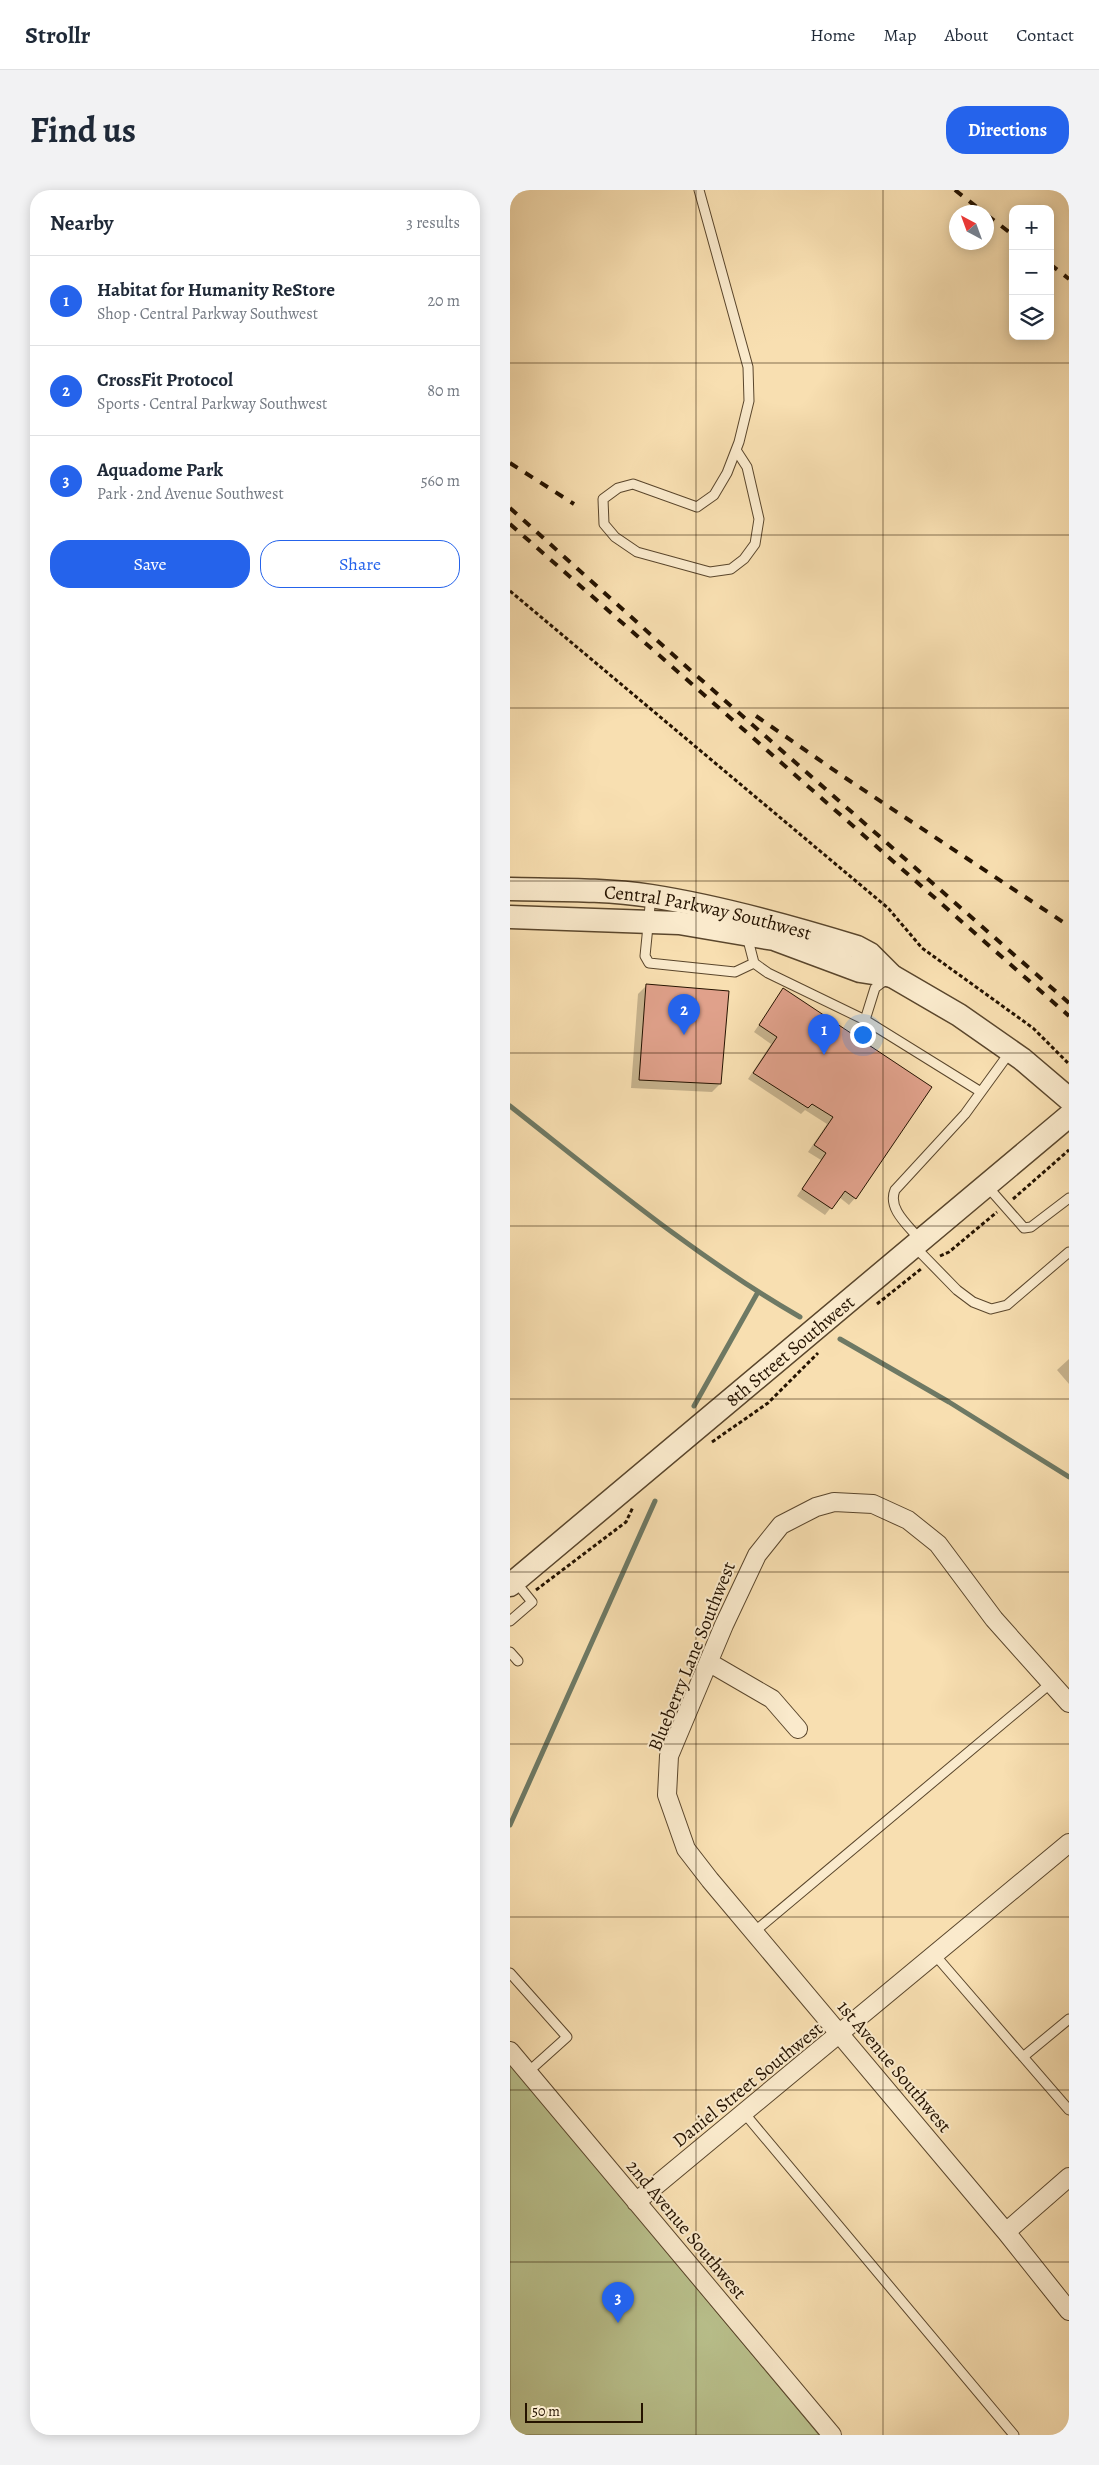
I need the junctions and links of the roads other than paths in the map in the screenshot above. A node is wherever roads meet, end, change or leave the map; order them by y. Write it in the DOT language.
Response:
graph roads {
  1 [pos="700,190"];
  2 [pos="736,450"];
  3 [pos="510,889"];
  4 [pos="651,896"];
  5 [pos="510,917"];
  6 [pos="648,921"];
  7 [pos="746,934"];
  8 [pos="754,963"];
  9 [pos="892,976"];
  10 [pos="865,1020"];
  11 [pos="1010,1051"];
  12 [pos="981,1092"];
  13 [pos="1069,1098"];
  14 [pos="1069,1116"];
  15 [pos="986,1186"];
  16 [pos="1069,1198"];
  17 [pos="918,1244"];
  18 [pos="1069,1252"];
  19 [pos="518,1587"];
  20 [pos="510,1621"];
  21 [pos="510,1652"];
  22 [pos="518,1661"];
  23 [pos="710,1663"];
  24 [pos="1051,1683"];
  25 [pos="1069,1703"];
  26 [pos="798,1729"];
  27 [pos="1069,1843"];
  28 [pos="686,1849"];
  29 [pos="754,1932"];
  30 [pos="936,1955"];
  31 [pos="510,1973"];
  32 [pos="1069,2019"];
  33 [pos="841,2034"];
  34 [pos="510,2051"];
  35 [pos="1023,2057"];
  36 [pos="528,2072"];
  37 [pos="1069,2110"];
  38 [pos="745,2114"];
  39 [pos="1069,2177"];
  40 [pos="636,2202"];
  41 [pos="1006,2232"];
  42 [pos="1069,2311"];
  43 [pos="832,2435"];
  44 [pos="1014,2435"];
  1 -- 2 [label="lane"];
  2 -- 2 [label="lane"];
  3 -- 4 [label="street, Central Parkway Southwest"];
  4 -- 6 [label="lane"];
  4 -- 9 [label="street, Central Parkway Southwest"];
  5 -- 6 [label="street, Central Parkway Southwest"];
  6 -- 7 [label="street, Central Parkway Southwest"];
  6 -- 8 [label="lane"];
  7 -- 8 [label="lane"];
  7 -- 9 [label="street, Central Parkway Southwest"];
  8 -- 10 [label="lane"];
  9 -- 10 [label="lane"];
  9 -- 11 [label="street, Central Parkway Southwest"];
  10 -- 12 [label="lane"];
  11 -- 12 [label="lane"];
  11 -- 13 [label="street, Central Parkway Southwest"];
  12 -- 17 [label="lane"];
  14 -- 15 [label="street, 8th Street Southwest"];
  15 -- 16 [label="lane"];
  15 -- 17 [label="street, 8th Street Southwest"];
  17 -- 18 [label="lane"];
  17 -- 19 [label="street, 8th Street Southwest"];
  19 -- 20 [label="lane"];
  21 -- 22 [label="lane"];
  23 -- 24 [label="street, Blueberry Lane Southwest"];
  23 -- 26 [label="street"];
  23 -- 28 [label="street, Blueberry Lane Southwest"];
  24 -- 25 [label="street, Blueberry Lane Southwest"];
  24 -- 29 [label="lane"];
  27 -- 30 [label="street, Daniel Street Southwest"];
  28 -- 29 [label="street, 1st Avenue Southwest"];
  29 -- 33 [label="street, 1st Avenue Southwest"];
  30 -- 33 [label="street, Daniel Street Southwest"];
  30 -- 35 [label="lane"];
  31 -- 36 [label="lane"];
  32 -- 35 [label="lane"];
  33 -- 38 [label="street, Daniel Street Southwest"];
  33 -- 41 [label="street, 1st Avenue Southwest"];
  34 -- 36 [label="street, 2nd Avenue Southwest"];
  35 -- 37 [label="lane"];
  36 -- 40 [label="street, 2nd Avenue Southwest"];
  38 -- 40 [label="street, Daniel Street Southwest"];
  38 -- 44 [label="lane"];
  39 -- 41 [label="street"];
  40 -- 43 [label="street, 2nd Avenue Southwest"];
  41 -- 42 [label="street, 1st Avenue Southwest"];
}
